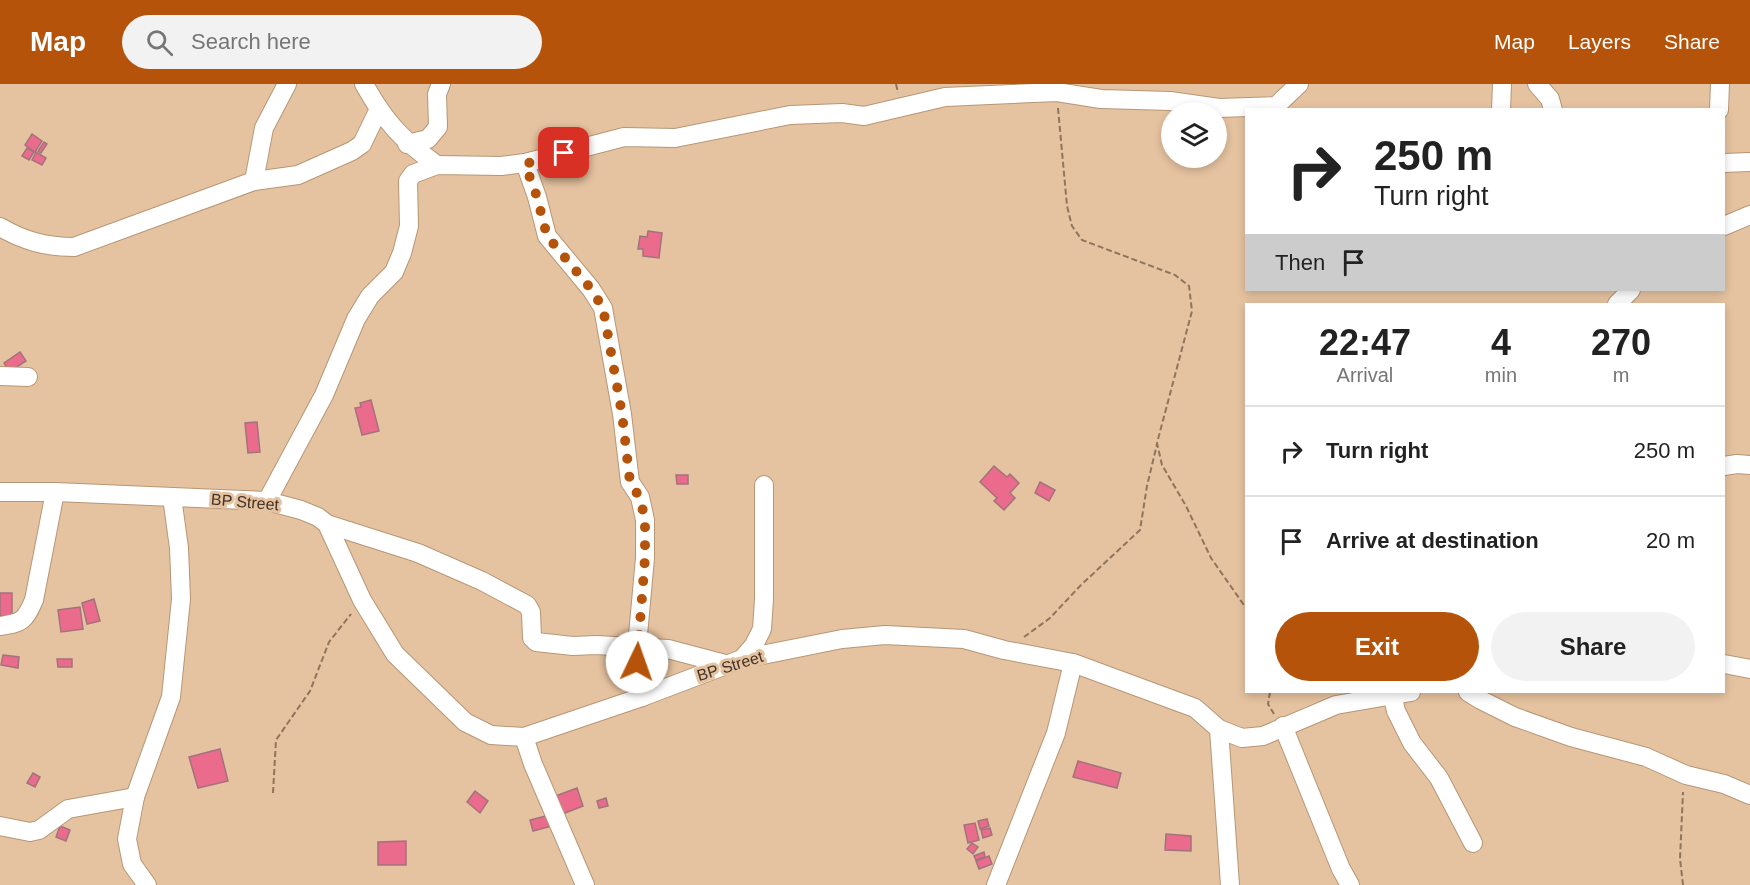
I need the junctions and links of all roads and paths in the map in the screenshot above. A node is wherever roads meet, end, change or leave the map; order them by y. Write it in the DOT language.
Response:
graph roads {
  1 [pos="287,84"];
  2 [pos="364,84"];
  3 [pos="441,84"];
  4 [pos="1299,84"];
  5 [pos="1502,84"];
  6 [pos="1537,84"];
  7 [pos="1720,84"];
  8 [pos="1057,92"];
  9 [pos="1501,108"];
  10 [pos="1552,108"];
  11 [pos="1719,108"];
  12 [pos="378,111"];
  13 [pos="407,144"];
  14 [pos="1750,162"];
  15 [pos="525,164"];
  16 [pos="1725,164"];
  17 [pos="437,165"];
  18 [pos="254,181"];
  19 [pos="1750,215"];
  20 [pos="1725,226"];
  21 [pos="0,227"];
  22 [pos="0,376"];
  23 [pos="28,377"];
  24 [pos="1157,443"];
  25 [pos="1750,465"];
  26 [pos="1725,466"];
  27 [pos="764,485"];
  28 [pos="0,492"];
  29 [pos="55,492"];
  30 [pos="172,497"];
  31 [pos="267,501"];
  32 [pos="327,524"];
  33 [pos="362,600"];
  34 [pos="1245,607"];
  35 [pos="0,626"];
  36 [pos="637,646"];
  37 [pos="1004,650"];
  38 [pos="734,662"];
  39 [pos="1073,663"];
  40 [pos="1725,664"];
  41 [pos="1750,669"];
  42 [pos="1270,693"];
  43 [pos="1401,693"];
  44 [pos="1405,693"];
  45 [pos="1470,693"];
  46 [pos="642,697"];
  47 [pos="1283,726"];
  48 [pos="1219,729"];
  49 [pos="524,737"];
  50 [pos="1686,774"];
  51 [pos="273,793"];
  52 [pos="1750,795"];
  53 [pos="135,797"];
  54 [pos="0,826"];
  55 [pos="1473,843"];
  56 [pos="1235,882"];
  57 [pos="147,885"];
  58 [pos="585,885"];
  59 [pos="996,885"];
  60 [pos="1350,885"];
  61 [pos="1683,885"];
  1 -- 18 [label="street"];
  2 -- 12 [label="street"];
  3 -- 13 [label="street"];
  4 -- 8 [label="street"];
  5 -- 9 [label="street"];
  6 -- 10 [label="street"];
  7 -- 11 [label="street"];
  8 -- 15 [label="street"];
  8 -- 24 [label="path"];
  12 -- 13 [label="street"];
  12 -- 18 [label="street"];
  13 -- 17 [label="street"];
  14 -- 16 [label="street"];
  15 -- 17 [label="street"];
  15 -- 36 [label="street"];
  17 -- 31 [label="street"];
  18 -- 21 [label="street"];
  19 -- 20 [label="street"];
  22 -- 23 [label="street"];
  24 -- 34 [label="path"];
  24 -- 37 [label="path"];
  25 -- 26 [label="street"];
  27 -- 38 [label="street"];
  28 -- 29 [label="street, BP Street"];
  29 -- 30 [label="street, BP Street"];
  29 -- 35 [label="street"];
  30 -- 31 [label="street, BP Street"];
  30 -- 53 [label="street"];
  31 -- 32 [label="street, BP Street"];
  32 -- 33 [label="street, BP Street"];
  32 -- 36 [label="street"];
  33 -- 49 [label="street, BP Street"];
  33 -- 51 [label="path"];
  36 -- 38 [label="street"];
  36 -- 46 [label="street"];
  37 -- 38 [label="street, BP Street"];
  37 -- 39 [label="street, BP Street"];
  38 -- 46 [label="street, BP Street"];
  39 -- 48 [label="street, BP Street"];
  39 -- 59 [label="street"];
  40 -- 41 [label="street"];
  42 -- 47 [label="path"];
  43 -- 47 [label="street, BP Street"];
  44 -- 55 [label="street"];
  45 -- 50 [label="street"];
  46 -- 49 [label="street, BP Street"];
  47 -- 48 [label="street, BP Street"];
  47 -- 60 [label="street"];
  48 -- 56 [label="street"];
  49 -- 58 [label="street"];
  50 -- 52 [label="street"];
  50 -- 61 [label="path"];
  53 -- 54 [label="street"];
  53 -- 57 [label="street"];
}
